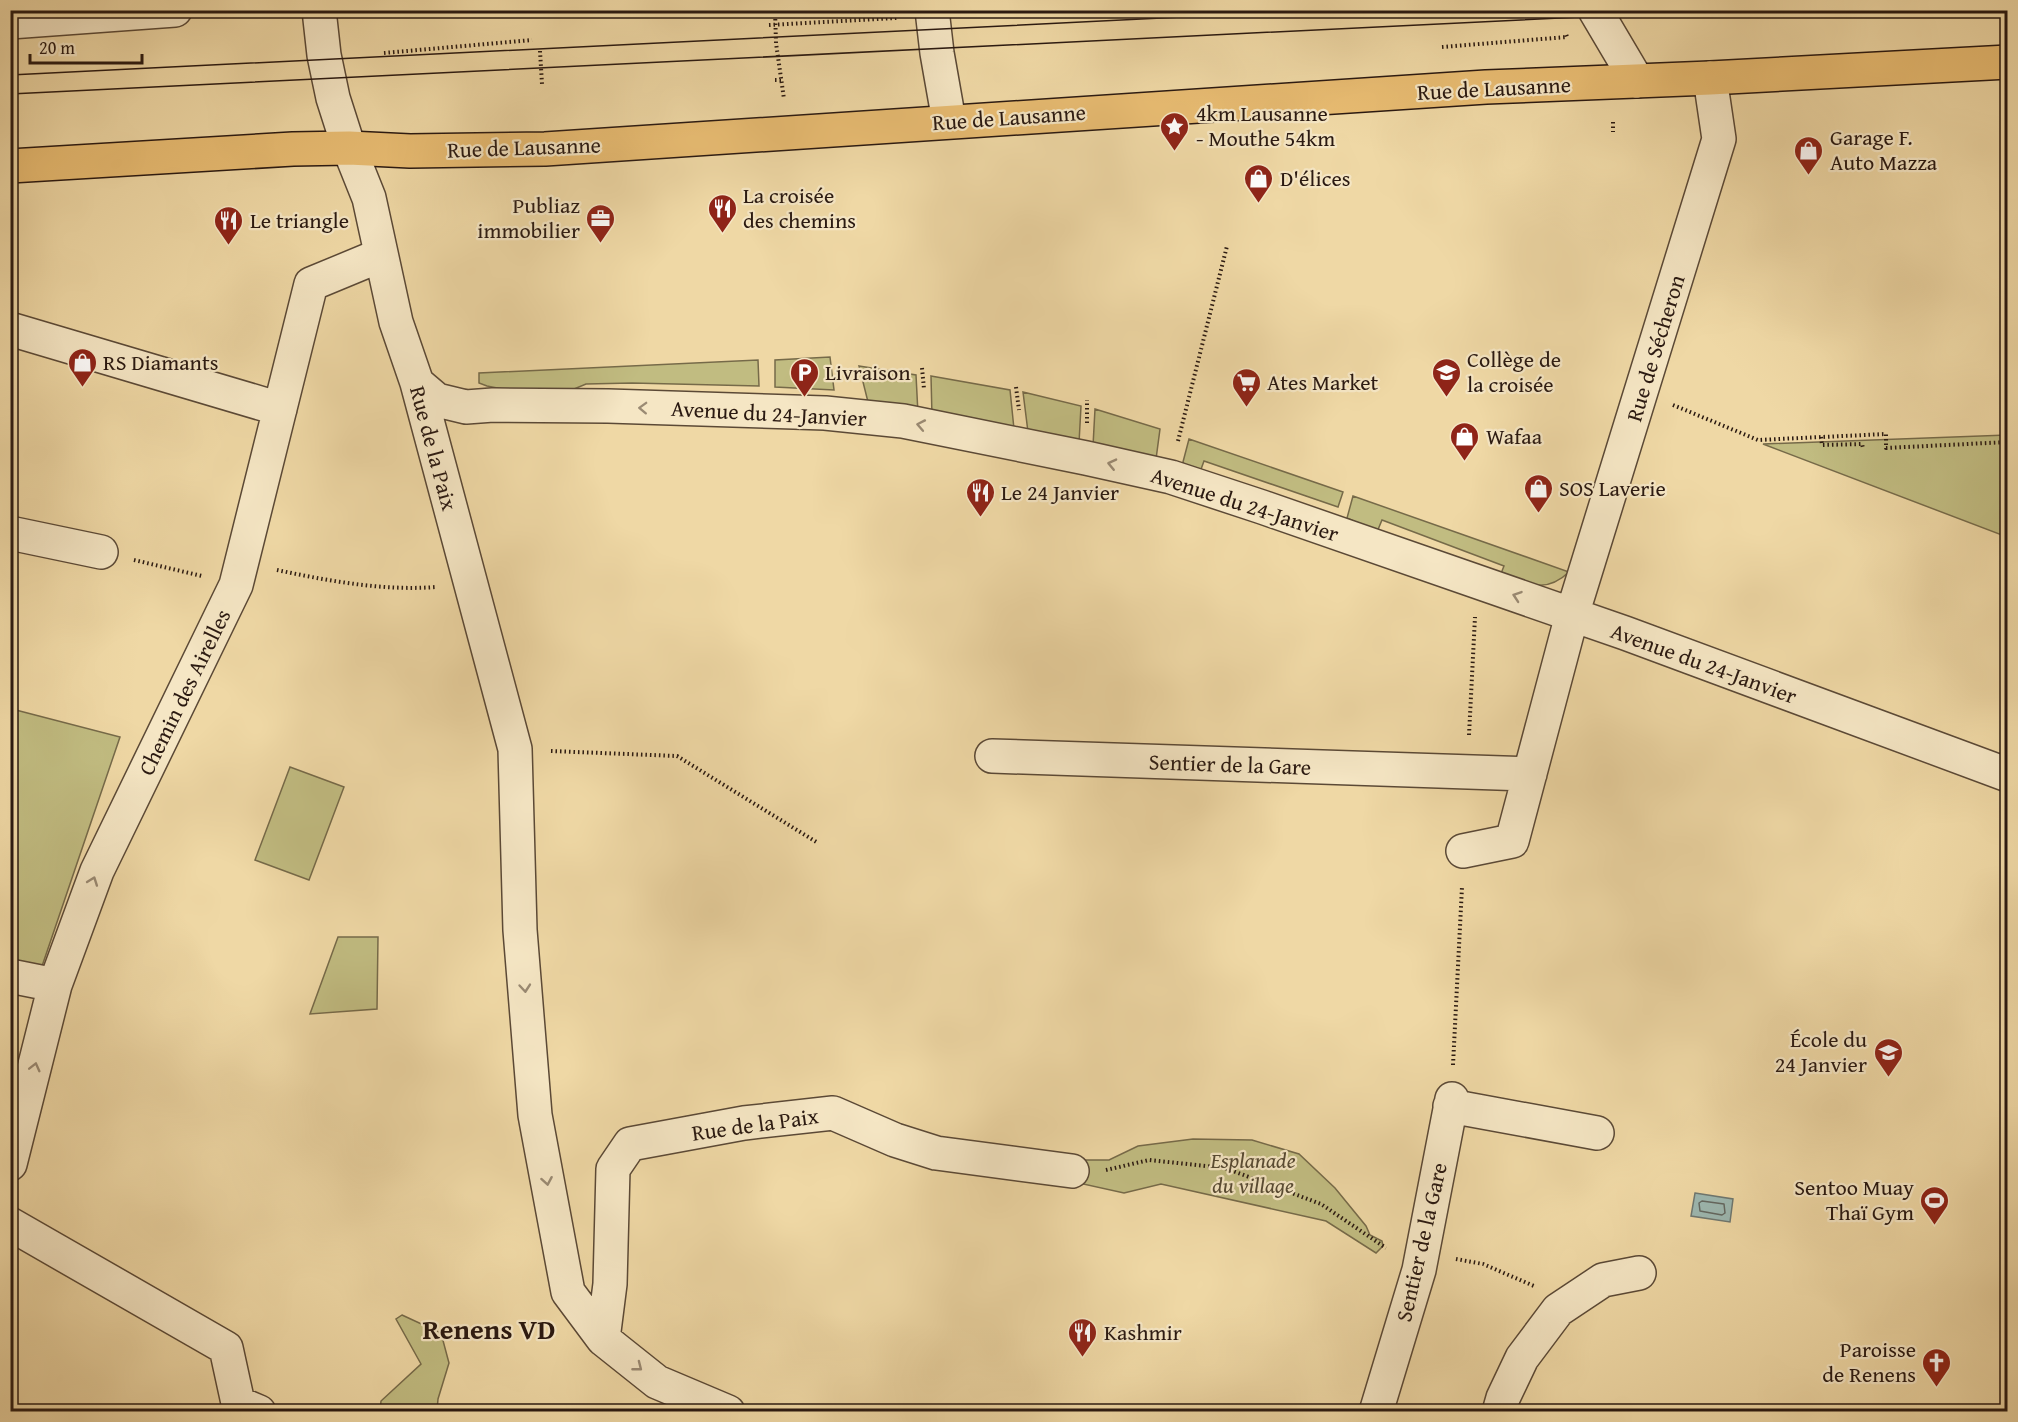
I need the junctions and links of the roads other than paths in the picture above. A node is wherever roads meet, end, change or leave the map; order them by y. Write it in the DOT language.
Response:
graph roads {
  1 [pos="175,10"];
  2 [pos="319,10"];
  3 [pos="932,10"];
  4 [pos="1595,10"];
  5 [pos="10,22"];
  6 [pos="2007,62"];
  7 [pos="1710,78"];
  8 [pos="1637,81"];
  9 [pos="950,121"];
  10 [pos="349,148"];
  11 [pos="10,166"];
  12 [pos="381,255"];
  13 [pos="10,329"];
  14 [pos="417,383"];
  15 [pos="280,409"];
  16 [pos="10,533"];
  17 [pos="116,556"];
  18 [pos="1572,615"];
  19 [pos="992,756"];
  20 [pos="1530,774"];
  21 [pos="2007,775"];
  22 [pos="1463,851"];
  23 [pos="10,976"];
  24 [pos="56,985"];
  25 [pos="1597,1133"];
  26 [pos="10,1164"];
  27 [pos="1087,1171"];
  28 [pos="10,1224"];
  29 [pos="1639,1273"];
  30 [pos="603,1339"];
  31 [pos="259,1412"];
  32 [pos="728,1412"];
  33 [pos="1376,1412"];
  34 [pos="1499,1412"];
  1 -- 5 [label="street"];
  2 -- 10 [label="street, Rue de la Paix"];
  3 -- 9 [label="street"];
  4 -- 8 [label="street"];
  6 -- 7 [label="main road, Rue de Lausanne"];
  7 -- 8 [label="main road, Rue de Lausanne"];
  7 -- 18 [label="street, Rue de Sécheron"];
  8 -- 9 [label="main road, Rue de Lausanne"];
  9 -- 10 [label="main road, Rue de Lausanne"];
  10 -- 11 [label="main road, Rue de Lausanne"];
  10 -- 12 [label="street, Rue de la Paix"];
  12 -- 14 [label="street, Rue de la Paix"];
  12 -- 15 [label="street, Chemin des Airelles"];
  13 -- 15 [label="street"];
  18 -- 14 [label="street, Avenue du 24-Janvier, one-way"];
  14 -- 30 [label="street, Rue de la Paix, one-way"];
  24 -- 15 [label="street, Chemin des Airelles, one-way"];
  16 -- 17 [label="street"];
  18 -- 20 [label="street"];
  18 -- 21 [label="street, Avenue du 24-Janvier"];
  19 -- 20 [label="street, Sentier de la Gare"];
  20 -- 22 [label="street"];
  23 -- 24 [label="street"];
  26 -- 24 [label="street, Chemin des Airelles, one-way"];
  25 -- 33 [label="street, Sentier de la Gare"];
  27 -- 30 [label="street, Rue de la Paix"];
  28 -- 31 [label="street"];
  29 -- 34 [label="street"];
  30 -- 32 [label="street, Rue de la Paix, one-way"];
}
